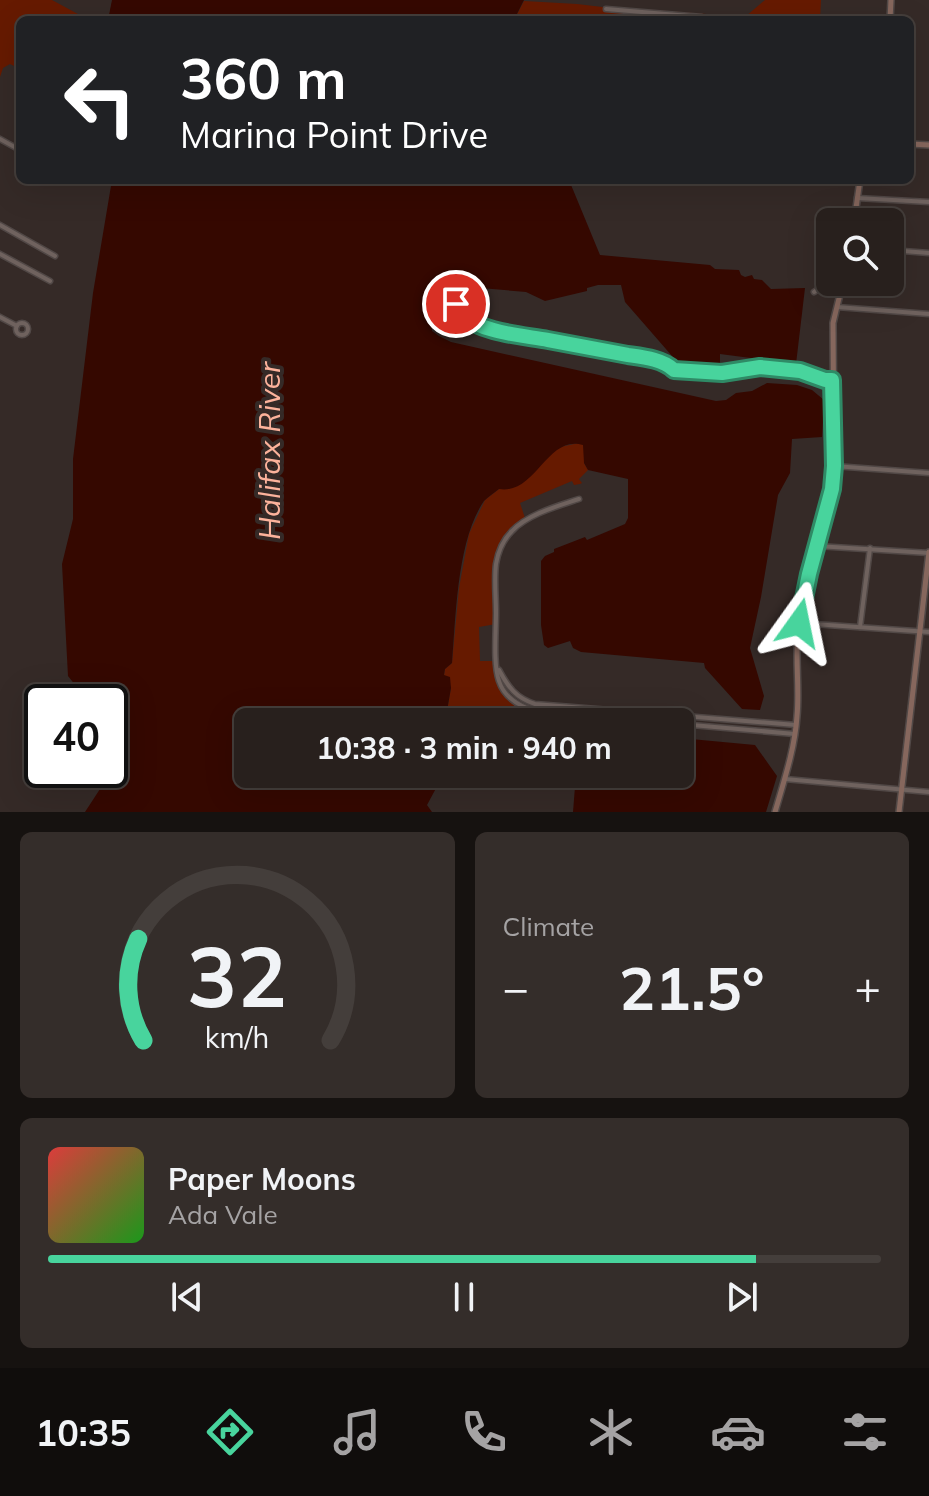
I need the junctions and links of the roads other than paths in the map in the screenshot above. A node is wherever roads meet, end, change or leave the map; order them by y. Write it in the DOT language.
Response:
graph roads {
  1 [pos="606,9"];
  2 [pos="690,16"];
  3 [pos="859,184"];
  4 [pos="857,198"];
  5 [pos="929,202"];
  6 [pos="856,208"];
  7 [pos="0,225"];
  8 [pos="904,251"];
  9 [pos="929,253"];
  10 [pos="0,254"];
  11 [pos="55,256"];
  12 [pos="50,281"];
  13 [pos="840,296"];
  14 [pos="837,307"];
  15 [pos="460,314"];
  16 [pos="929,314"];
  17 [pos="0,317"];
  18 [pos="17,326"];
  19 [pos="832,380"];
  20 [pos="834,466"];
  21 [pos="929,473"];
  22 [pos="579,499"];
  23 [pos="817,546"];
  24 [pos="870,548"];
  25 [pos="929,553"];
  26 [pos="799,623"];
  27 [pos="860,627"];
  28 [pos="920,631"];
  29 [pos="929,632"];
  30 [pos="498,668"];
  31 [pos="543,705"];
  32 [pos="526,708"];
  33 [pos="543,708"];
  34 [pos="574,708"];
  35 [pos="694,717"];
  36 [pos="717,719"];
  37 [pos="694,725"];
  38 [pos="796,725"];
  39 [pos="717,727"];
  40 [pos="795,734"];
  41 [pos="785,779"];
  42 [pos="901,791"];
  43 [pos="929,792"];
  44 [pos="775,812"];
  45 [pos="899,812"];
  1 -- 2 [label="street"];
  3 -- 4 [label="street"];
  4 -- 5 [label="street"];
  4 -- 6 [label="street"];
  7 -- 11 [label="street"];
  8 -- 9 [label="street"];
  10 -- 12 [label="street"];
  13 -- 14 [label="street"];
  14 -- 16 [label="street"];
  14 -- 19 [label="street"];
  15 -- 19 [label="street"];
  17 -- 18 [label="street"];
  19 -- 20 [label="street"];
  20 -- 21 [label="street"];
  20 -- 23 [label="street"];
  22 -- 30 [label="street"];
  23 -- 24 [label="street"];
  23 -- 26 [label="street"];
  24 -- 25 [label="street"];
  24 -- 27 [label="street"];
  25 -- 28 [label="street"];
  26 -- 27 [label="street"];
  26 -- 38 [label="street"];
  27 -- 28 [label="street"];
  28 -- 29 [label="street"];
  28 -- 42 [label="street"];
  30 -- 31 [label="street"];
  30 -- 32 [label="street"];
  31 -- 33 [label="street"];
  31 -- 34 [label="street"];
  35 -- 36 [label="street"];
  36 -- 38 [label="street"];
  36 -- 39 [label="street"];
  37 -- 39 [label="street"];
  38 -- 40 [label="street"];
  39 -- 40 [label="street"];
  40 -- 41 [label="street"];
  41 -- 42 [label="street"];
  41 -- 44 [label="street"];
  42 -- 43 [label="street"];
  42 -- 45 [label="street"];
}
